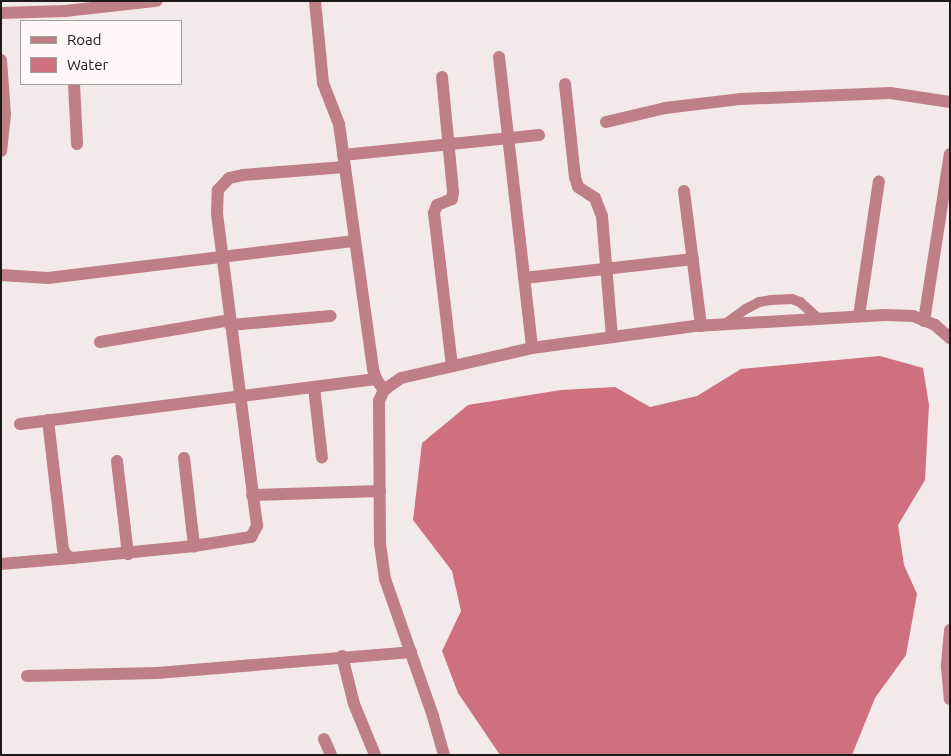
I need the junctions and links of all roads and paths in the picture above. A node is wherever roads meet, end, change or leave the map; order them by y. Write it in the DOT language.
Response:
graph roads {
  1 [pos="156,1"];
  2 [pos="315,1"];
  3 [pos="68,11"];
  4 [pos="1,13"];
  5 [pos="499,57"];
  6 [pos="1,60"];
  7 [pos="442,77"];
  8 [pos="565,84"];
  9 [pos="74,85"];
  10 [pos="950,102"];
  11 [pos="606,122"];
  12 [pos="539,135"];
  13 [pos="508,138"];
  14 [pos="77,144"];
  15 [pos="449,144"];
  16 [pos="1,151"];
  17 [pos="950,154"];
  18 [pos="344,161"];
  19 [pos="879,181"];
  20 [pos="684,191"];
  21 [pos="355,241"];
  22 [pos="222,256"];
  23 [pos="693,259"];
  24 [pos="606,270"];
  25 [pos="1,275"];
  26 [pos="524,278"];
  27 [pos="331,316"];
  28 [pos="860,316"];
  29 [pos="819,319"];
  30 [pos="924,321"];
  31 [pos="230,322"];
  32 [pos="725,324"];
  33 [pos="701,326"];
  34 [pos="612,337"];
  35 [pos="950,338"];
  36 [pos="100,342"];
  37 [pos="532,348"];
  38 [pos="452,366"];
  39 [pos="376,380"];
  40 [pos="314,387"];
  41 [pos="384,390"];
  42 [pos="239,396"];
  43 [pos="48,420"];
  44 [pos="20,424"];
  45 [pos="184,458"];
  46 [pos="322,458"];
  47 [pos="117,461"];
  48 [pos="380,491"];
  49 [pos="252,495"];
  50 [pos="194,546"];
  51 [pos="128,554"];
  52 [pos="72,558"];
  53 [pos="1,564"];
  54 [pos="950,630"];
  55 [pos="411,652"];
  56 [pos="342,656"];
  57 [pos="27,676"];
  58 [pos="950,699"];
  59 [pos="324,739"];
  60 [pos="330,755"];
  61 [pos="375,755"];
  62 [pos="444,755"];
  1 -- 3 [label="street"];
  2 -- 18 [label="street"];
  3 -- 4 [label="street"];
  5 -- 13 [label="street"];
  6 -- 16 [label="street"];
  7 -- 15 [label="street"];
  8 -- 24 [label="street"];
  9 -- 14 [label="street"];
  10 -- 11 [label="street"];
  12 -- 13 [label="street"];
  13 -- 15 [label="street"];
  13 -- 26 [label="street"];
  15 -- 18 [label="street"];
  15 -- 38 [label="street"];
  17 -- 30 [label="street"];
  18 -- 21 [label="street"];
  18 -- 22 [label="street"];
  19 -- 28 [label="street"];
  20 -- 23 [label="street"];
  21 -- 22 [label="street"];
  21 -- 39 [label="street"];
  22 -- 25 [label="street"];
  22 -- 31 [label="street"];
  23 -- 24 [label="street"];
  23 -- 33 [label="street"];
  24 -- 26 [label="street"];
  24 -- 34 [label="street"];
  26 -- 37 [label="street"];
  27 -- 31 [label="street"];
  28 -- 29 [label="street"];
  28 -- 30 [label="street"];
  29 -- 32 [label="street"];
  29 -- 32 [label="lane"];
  30 -- 35 [label="street"];
  31 -- 36 [label="street"];
  31 -- 42 [label="street"];
  32 -- 33 [label="street"];
  33 -- 34 [label="street"];
  34 -- 37 [label="street"];
  37 -- 38 [label="street"];
  38 -- 41 [label="street"];
  39 -- 40 [label="street"];
  39 -- 41 [label="street"];
  40 -- 42 [label="street"];
  40 -- 46 [label="street"];
  41 -- 48 [label="street"];
  42 -- 43 [label="street"];
  42 -- 49 [label="street"];
  43 -- 44 [label="street"];
  43 -- 52 [label="street"];
  45 -- 50 [label="street"];
  47 -- 51 [label="street"];
  48 -- 49 [label="street"];
  48 -- 55 [label="street"];
  49 -- 50 [label="street"];
  50 -- 51 [label="street"];
  51 -- 52 [label="street"];
  52 -- 53 [label="street"];
  54 -- 58 [label="street"];
  55 -- 56 [label="street"];
  55 -- 62 [label="street"];
  56 -- 57 [label="street"];
  56 -- 61 [label="street"];
  59 -- 60 [label="street"];
}
